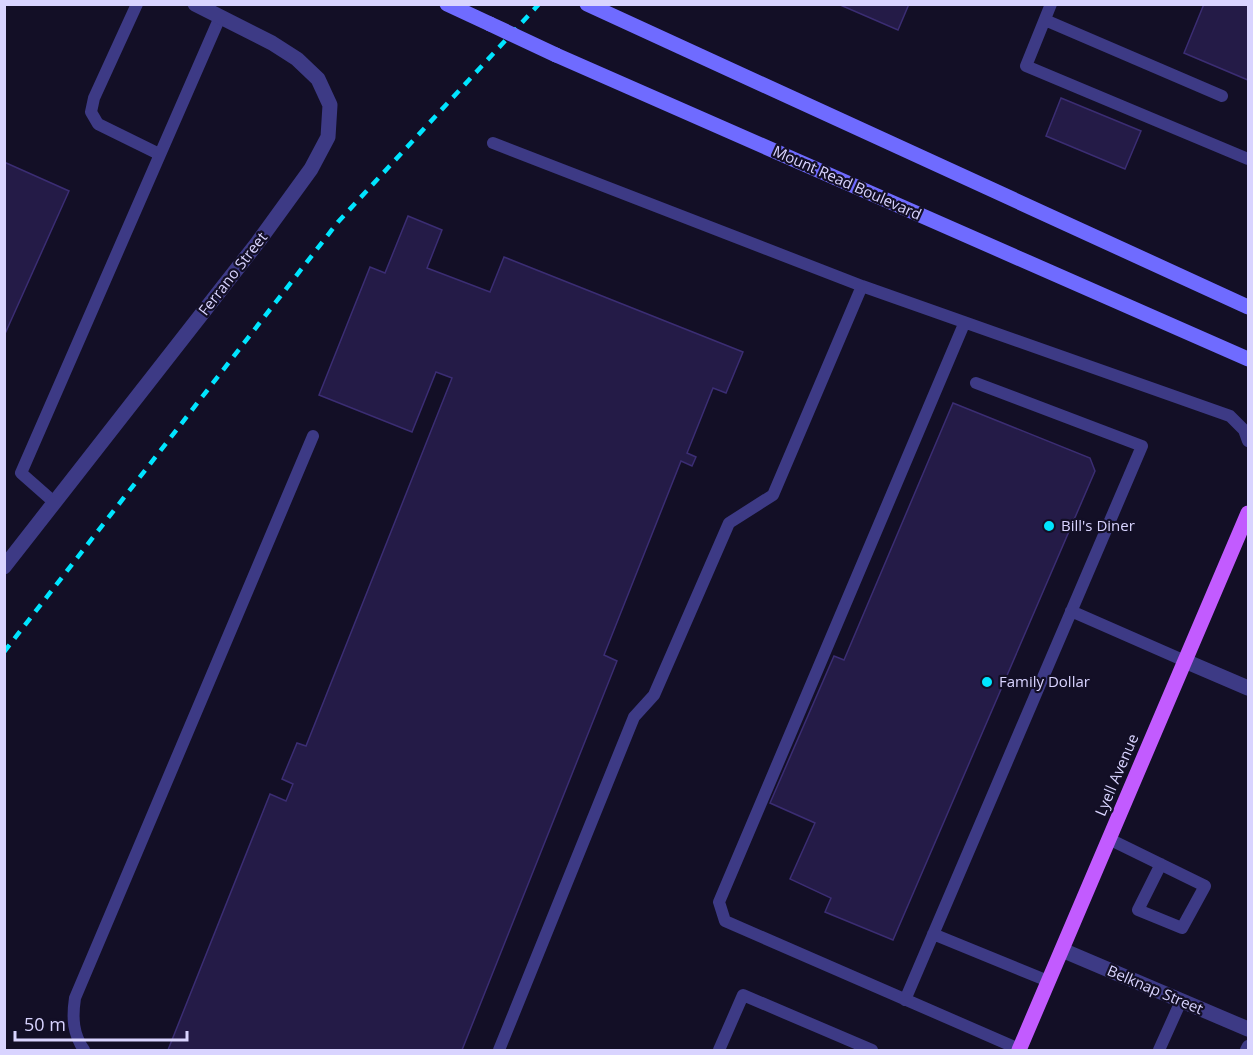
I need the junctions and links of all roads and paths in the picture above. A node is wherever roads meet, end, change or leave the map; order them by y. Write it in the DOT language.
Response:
graph roads {
  1 [pos="137,4"];
  2 [pos="195,4"];
  3 [pos="447,4"];
  4 [pos="1051,4"];
  5 [pos="594,8"];
  6 [pos="220,17"];
  7 [pos="1045,20"];
  8 [pos="1222,96"];
  9 [pos="493,143"];
  10 [pos="159,154"];
  11 [pos="1248,159"];
  12 [pos="862,286"];
  13 [pos="1248,307"];
  14 [pos="964,324"];
  15 [pos="1248,359"];
  16 [pos="976,382"];
  17 [pos="313,435"];
  18 [pos="1248,441"];
  19 [pos="55,503"];
  20 [pos="1248,513"];
  21 [pos="5,565"];
  22 [pos="1071,611"];
  23 [pos="1185,661"];
  24 [pos="1248,688"];
  25 [pos="1109,839"];
  26 [pos="1161,864"];
  27 [pos="933,934"];
  28 [pos="1062,950"];
  29 [pos="1048,981"];
  30 [pos="905,1000"];
  31 [pos="1181,1001"];
  32 [pos="1248,1029"];
  33 [pos="1248,1046"];
  34 [pos="84,1050"];
  35 [pos="499,1050"];
  36 [pos="719,1050"];
  37 [pos="872,1050"];
  38 [pos="1019,1050"];
  39 [pos="1159,1050"];
  40 [pos="1246,1050"];
  1 -- 10 [label="lane"];
  2 -- 6 [label="street, Ferrano Street"];
  3 -- 15 [label="main road, Mount Read Boulevard, bridge"];
  4 -- 7 [label="lane"];
  5 -- 13 [label="main road"];
  6 -- 10 [label="lane"];
  6 -- 19 [label="street, Ferrano Street"];
  7 -- 8 [label="lane"];
  7 -- 11 [label="lane"];
  9 -- 12 [label="lane"];
  10 -- 19 [label="lane"];
  12 -- 14 [label="lane"];
  12 -- 35 [label="lane"];
  14 -- 18 [label="lane"];
  14 -- 30 [label="lane"];
  16 -- 22 [label="lane"];
  17 -- 34 [label="lane"];
  19 -- 21 [label="street, Ferrano Street"];
  20 -- 23 [label="main road, Lyell Avenue"];
  22 -- 23 [label="lane"];
  22 -- 27 [label="lane"];
  23 -- 24 [label="street"];
  23 -- 25 [label="main road, Lyell Avenue"];
  25 -- 26 [label="lane"];
  25 -- 28 [label="main road, Lyell Avenue"];
  26 -- 26 [label="lane"];
  27 -- 29 [label="lane"];
  27 -- 30 [label="lane"];
  28 -- 29 [label="main road, Lyell Avenue"];
  28 -- 31 [label="street, Belknap Street"];
  29 -- 38 [label="main road, Lyell Avenue"];
  30 -- 38 [label="lane"];
  31 -- 32 [label="street, Belknap Street"];
  31 -- 39 [label="lane"];
  33 -- 40 [label="lane"];
  36 -- 37 [label="lane"];
}
